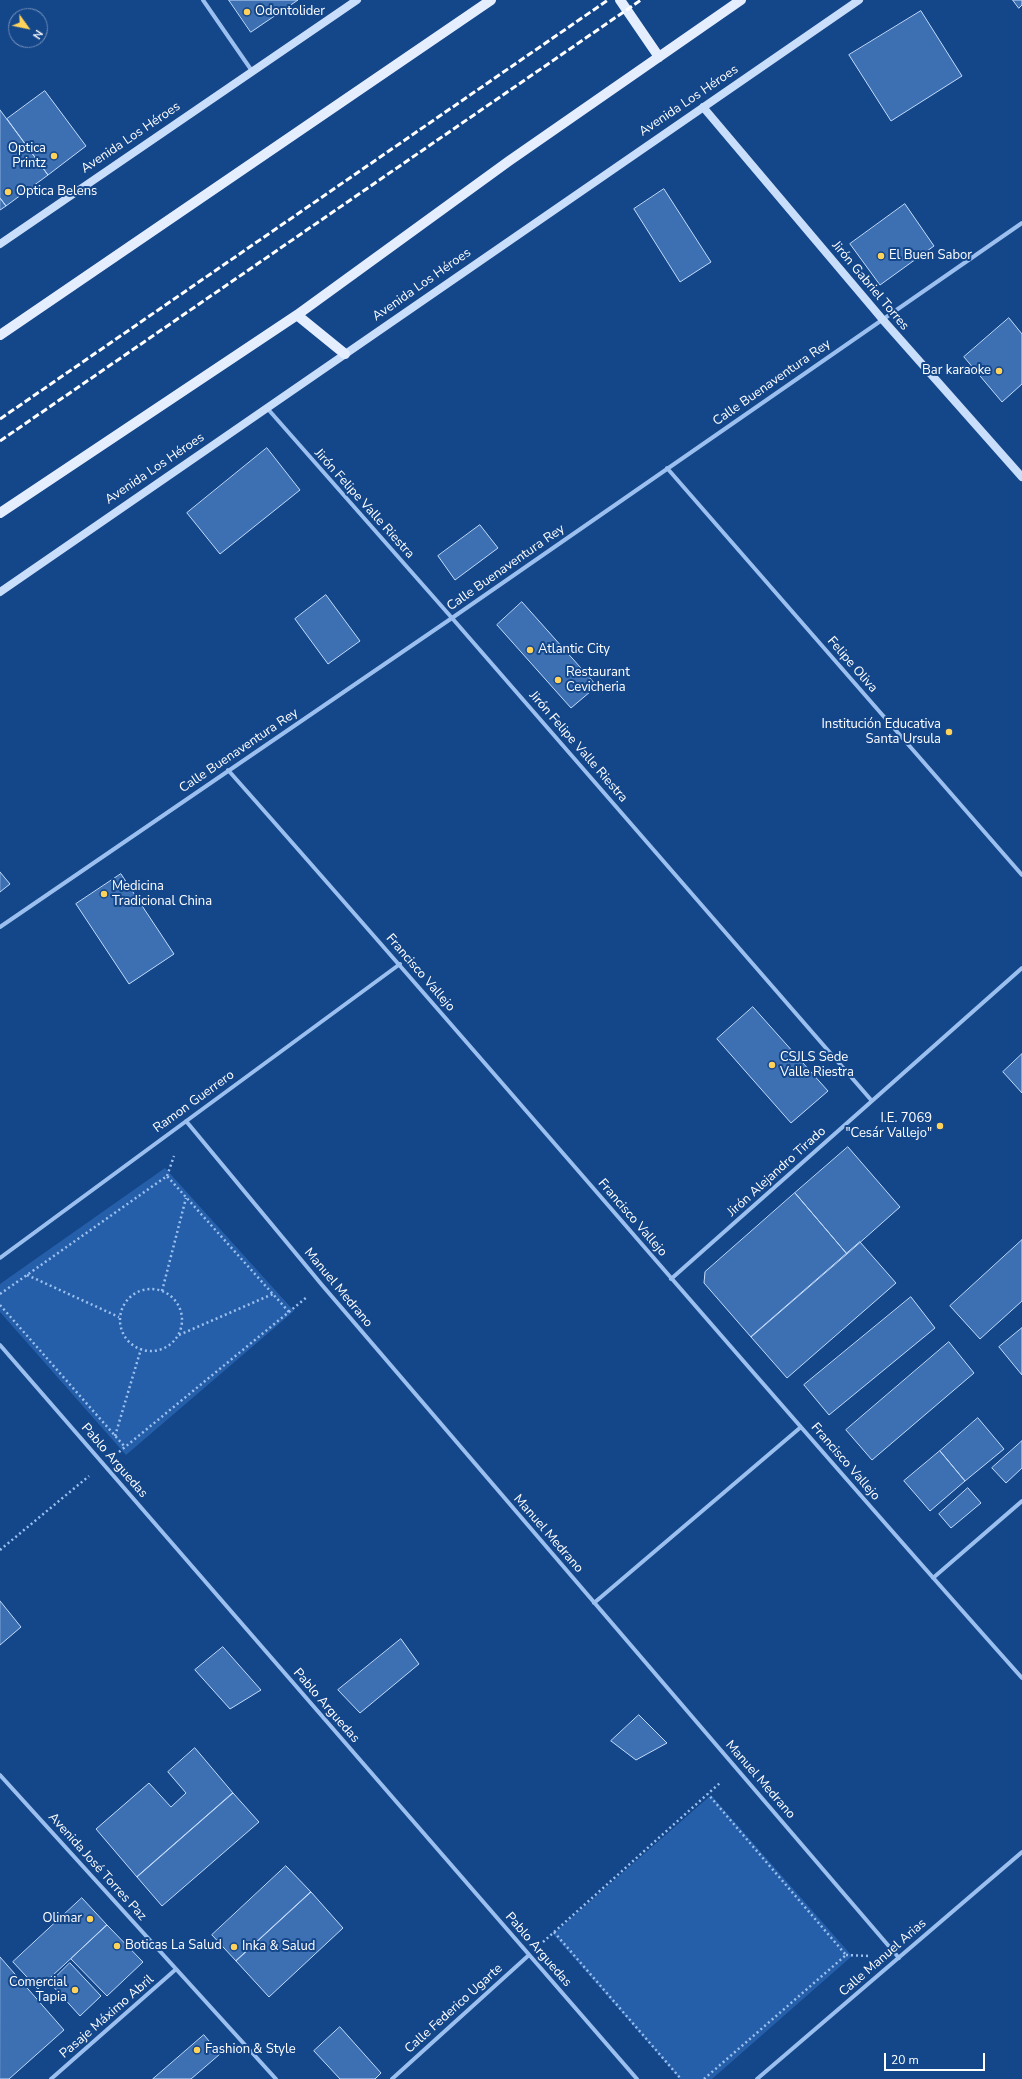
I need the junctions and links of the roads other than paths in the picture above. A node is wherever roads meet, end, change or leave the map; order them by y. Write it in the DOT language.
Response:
graph roads {
  1 [pos="203,0"];
  2 [pos="357,0"];
  3 [pos="491,0"];
  4 [pos="620,0"];
  5 [pos="740,0"];
  6 [pos="859,0"];
  7 [pos="659,57"];
  8 [pos="252,71"];
  9 [pos="703,107"];
  10 [pos="1022,223"];
  11 [pos="0,244"];
  12 [pos="297,315"];
  13 [pos="882,320"];
  14 [pos="0,336"];
  15 [pos="345,354"];
  16 [pos="266,408"];
  17 [pos="667,468"];
  18 [pos="1022,477"];
  19 [pos="0,513"];
  20 [pos="0,592"];
  21 [pos="452,618"];
  22 [pos="228,770"];
  23 [pos="1022,875"];
  24 [pos="0,927"];
  25 [pos="400,964"];
  26 [pos="1022,968"];
  27 [pos="872,1101"];
  28 [pos="186,1121"];
  29 [pos="0,1258"];
  30 [pos="671,1279"];
  31 [pos="0,1346"];
  32 [pos="801,1427"];
  33 [pos="1022,1501"];
  34 [pos="933,1578"];
  35 [pos="594,1603"];
  36 [pos="1022,1678"];
  37 [pos="0,1775"];
  38 [pos="1022,1852"];
  39 [pos="529,1955"];
  40 [pos="899,1958"];
  41 [pos="175,1970"];
  42 [pos="51,2079"];
  43 [pos="276,2079"];
  44 [pos="392,2079"];
  45 [pos="637,2079"];
  46 [pos="757,2079"];
  1 -- 8 [label="street"];
  2 -- 8 [label="street, Avenida Los Héroes"];
  3 -- 14 [label="main road"];
  4 -- 7 [label="main road"];
  5 -- 7 [label="main road"];
  6 -- 9 [label="street, Avenida Los Héroes"];
  7 -- 12 [label="main road"];
  8 -- 11 [label="street, Avenida Los Héroes"];
  9 -- 13 [label="street, Jirón Gabriel Torres"];
  9 -- 15 [label="street, Avenida Los Héroes"];
  10 -- 13 [label="street, Calle Buenaventura Rey"];
  12 -- 15 [label="main road"];
  12 -- 19 [label="main road"];
  13 -- 17 [label="street, Calle Buenaventura Rey"];
  13 -- 18 [label="street, Jirón Gabriel Torres"];
  15 -- 16 [label="street, Avenida Los Héroes"];
  16 -- 20 [label="street, Avenida Los Héroes"];
  16 -- 21 [label="street, Jirón Felipe Valle Riestra"];
  17 -- 21 [label="street, Calle Buenaventura Rey"];
  17 -- 23 [label="street, Felipe Oliva"];
  21 -- 22 [label="street, Calle Buenaventura Rey"];
  21 -- 27 [label="street, Jirón Felipe Valle Riestra"];
  22 -- 24 [label="street, Calle Buenaventura Rey"];
  22 -- 25 [label="street, Francisco Vallejo"];
  25 -- 28 [label="street, Ramon Guerrero"];
  25 -- 30 [label="street, Francisco Vallejo"];
  26 -- 27 [label="street, Jirón Alejandro Tirado"];
  27 -- 30 [label="street, Jirón Alejandro Tirado"];
  28 -- 29 [label="street, Ramon Guerrero"];
  28 -- 35 [label="street, Manuel Medrano"];
  30 -- 32 [label="street, Francisco Vallejo"];
  31 -- 39 [label="street, Pablo Arguedas"];
  32 -- 34 [label="street, Francisco Vallejo"];
  32 -- 35 [label="street"];
  33 -- 34 [label="street"];
  34 -- 36 [label="street, Francisco Vallejo"];
  35 -- 40 [label="street, Manuel Medrano"];
  37 -- 41 [label="street, Avenida José Torres Paz"];
  38 -- 40 [label="street, Calle Manuel Arias"];
  39 -- 44 [label="street, Calle Federico Ugarte"];
  39 -- 45 [label="street, Pablo Arguedas"];
  40 -- 46 [label="street, Calle Manuel Arias"];
  41 -- 42 [label="street, Pasaje Máximo Abril"];
  41 -- 43 [label="street, Avenida José Torres Paz"];
}
